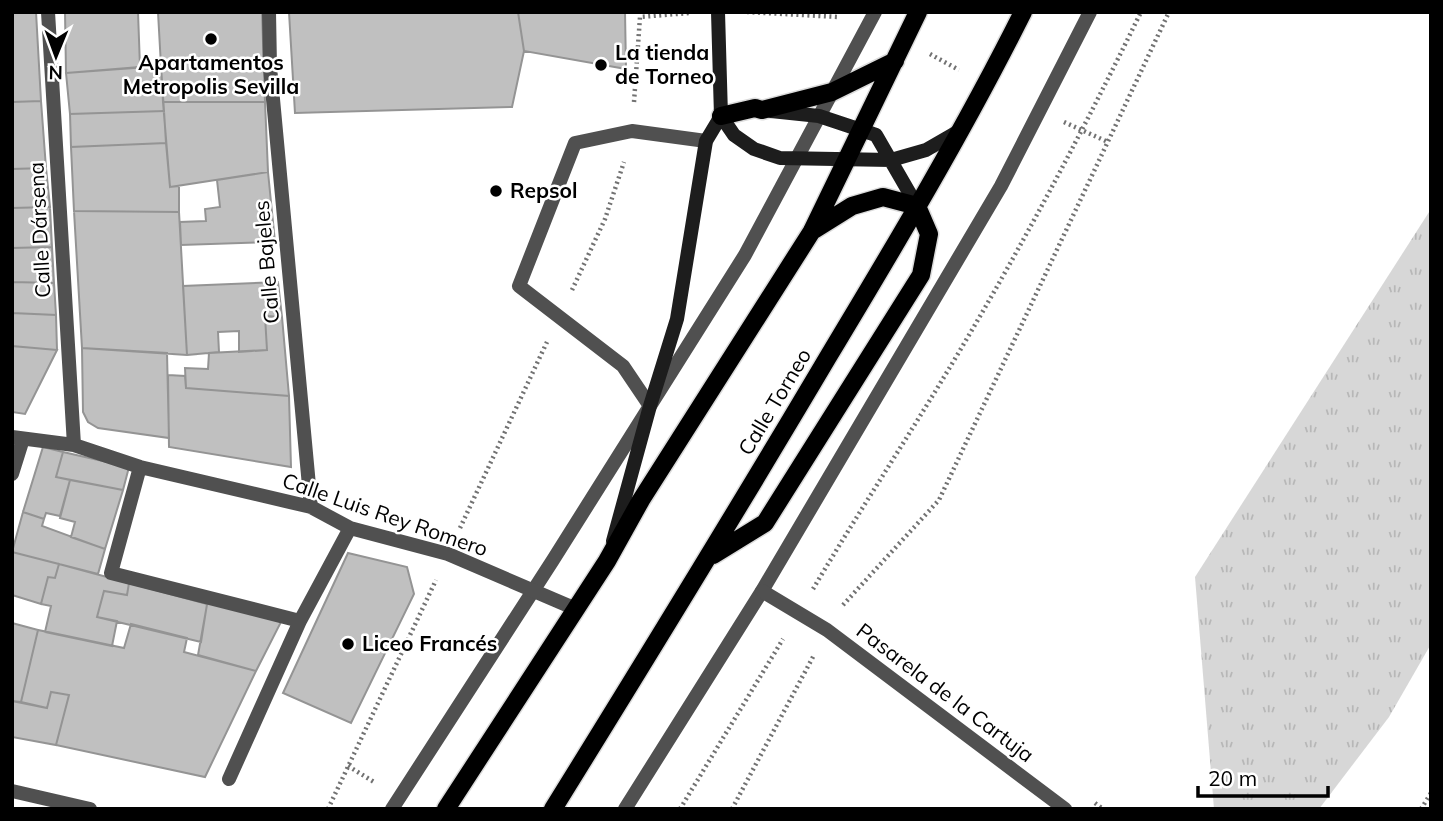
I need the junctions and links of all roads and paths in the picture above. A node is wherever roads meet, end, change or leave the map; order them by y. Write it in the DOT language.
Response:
graph roads {
  1 [pos="48,12"];
  2 [pos="269,12"];
  3 [pos="718,12"];
  4 [pos="875,12"];
  5 [pos="918,12"];
  6 [pos="1023,12"];
  7 [pos="1140,12"];
  8 [pos="1169,12"];
  9 [pos="694,13"];
  10 [pos="1085,17"];
  11 [pos="895,61"];
  12 [pos="832,92"];
  13 [pos="762,110"];
  14 [pos="721,116"];
  15 [pos="820,116"];
  16 [pos="862,128"];
  17 [pos="632,131"];
  18 [pos="960,131"];
  19 [pos="706,141"];
  20 [pos="846,158"];
  21 [pos="796,159"];
  22 [pos="891,159"];
  23 [pos="917,206"];
  24 [pos="812,231"];
  25 [pos="559,316"];
  26 [pos="650,406"];
  27 [pos="18,438"];
  28 [pos="74,445"];
  29 [pos="140,467"];
  30 [pos="12,474"];
  31 [pos="311,507"];
  32 [pos="350,528"];
  33 [pos="448,554"];
  34 [pos="709,557"];
  35 [pos="607,561"];
  36 [pos="533,591"];
  37 [pos="762,591"];
  38 [pos="576,609"];
  39 [pos="799,612"];
  40 [pos="300,621"];
  41 [pos="827,630"];
  42 [pos="229,779"];
  43 [pos="12,791"];
  44 [pos="1431,793"];
  45 [pos="90,809"];
  46 [pos="328,809"];
  47 [pos="392,809"];
  48 [pos="446,809"];
  49 [pos="554,809"];
  50 [pos="625,809"];
  51 [pos="680,809"];
  52 [pos="732,809"];
  53 [pos="1065,809"];
  54 [pos="1421,809"];
  1 -- 28 [label="street, Calle Dársena"];
  2 -- 31 [label="street, Calle Bajeles"];
  3 -- 14 [label="main road"];
  4 -- 12 [label="street"];
  5 -- 11 [label="main road"];
  6 -- 18 [label="main road, Calle Torneo"];
  7 -- 39 [label="path"];
  8 -- 41 [label="path"];
  9 -- 17 [label="path"];
  10 -- 37 [label="street"];
  11 -- 12 [label="main road"];
  11 -- 16 [label="main road"];
  12 -- 13 [label="main road"];
  12 -- 15 [label="street"];
  13 -- 14 [label="main road"];
  13 -- 15 [label="main road"];
  14 -- 19 [label="main road"];
  14 -- 21 [label="main road"];
  15 -- 16 [label="main road"];
  15 -- 21 [label="street"];
  16 -- 20 [label="main road"];
  16 -- 22 [label="main road"];
  17 -- 19 [label="street"];
  17 -- 25 [label="path"];
  17 -- 25 [label="street"];
  18 -- 22 [label="main road"];
  18 -- 23 [label="main road, Calle Torneo"];
  19 -- 26 [label="main road"];
  20 -- 21 [label="main road"];
  20 -- 22 [label="main road"];
  20 -- 24 [label="main road"];
  21 -- 26 [label="street"];
  22 -- 23 [label="main road"];
  23 -- 24 [label="main road"];
  23 -- 34 [label="main road, Calle Torneo"];
  23 -- 34 [label="main road"];
  24 -- 35 [label="main road"];
  25 -- 26 [label="street"];
  25 -- 33 [label="path"];
  26 -- 35 [label="main road"];
  26 -- 36 [label="street"];
  27 -- 28 [label="street, Calle Luis Rey Romero"];
  27 -- 30 [label="street"];
  28 -- 29 [label="street, Calle Luis Rey Romero"];
  29 -- 31 [label="street, Calle Luis Rey Romero"];
  29 -- 40 [label="street"];
  31 -- 32 [label="street, Calle Luis Rey Romero"];
  32 -- 33 [label="street, Calle Luis Rey Romero"];
  32 -- 40 [label="street"];
  33 -- 36 [label="street, Calle Luis Rey Romero"];
  33 -- 46 [label="path"];
  34 -- 49 [label="main road, Calle Torneo"];
  35 -- 38 [label="main road"];
  36 -- 38 [label="street, Calle Luis Rey Romero"];
  36 -- 47 [label="street"];
  37 -- 39 [label="street, Pasarela de la Cartuja"];
  37 -- 50 [label="street"];
  38 -- 48 [label="main road"];
  39 -- 41 [label="street, Pasarela de la Cartuja"];
  39 -- 51 [label="path"];
  40 -- 42 [label="street"];
  41 -- 52 [label="path"];
  41 -- 53 [label="street, Pasarela de la Cartuja"];
  43 -- 45 [label="street"];
  44 -- 54 [label="path"];
}
